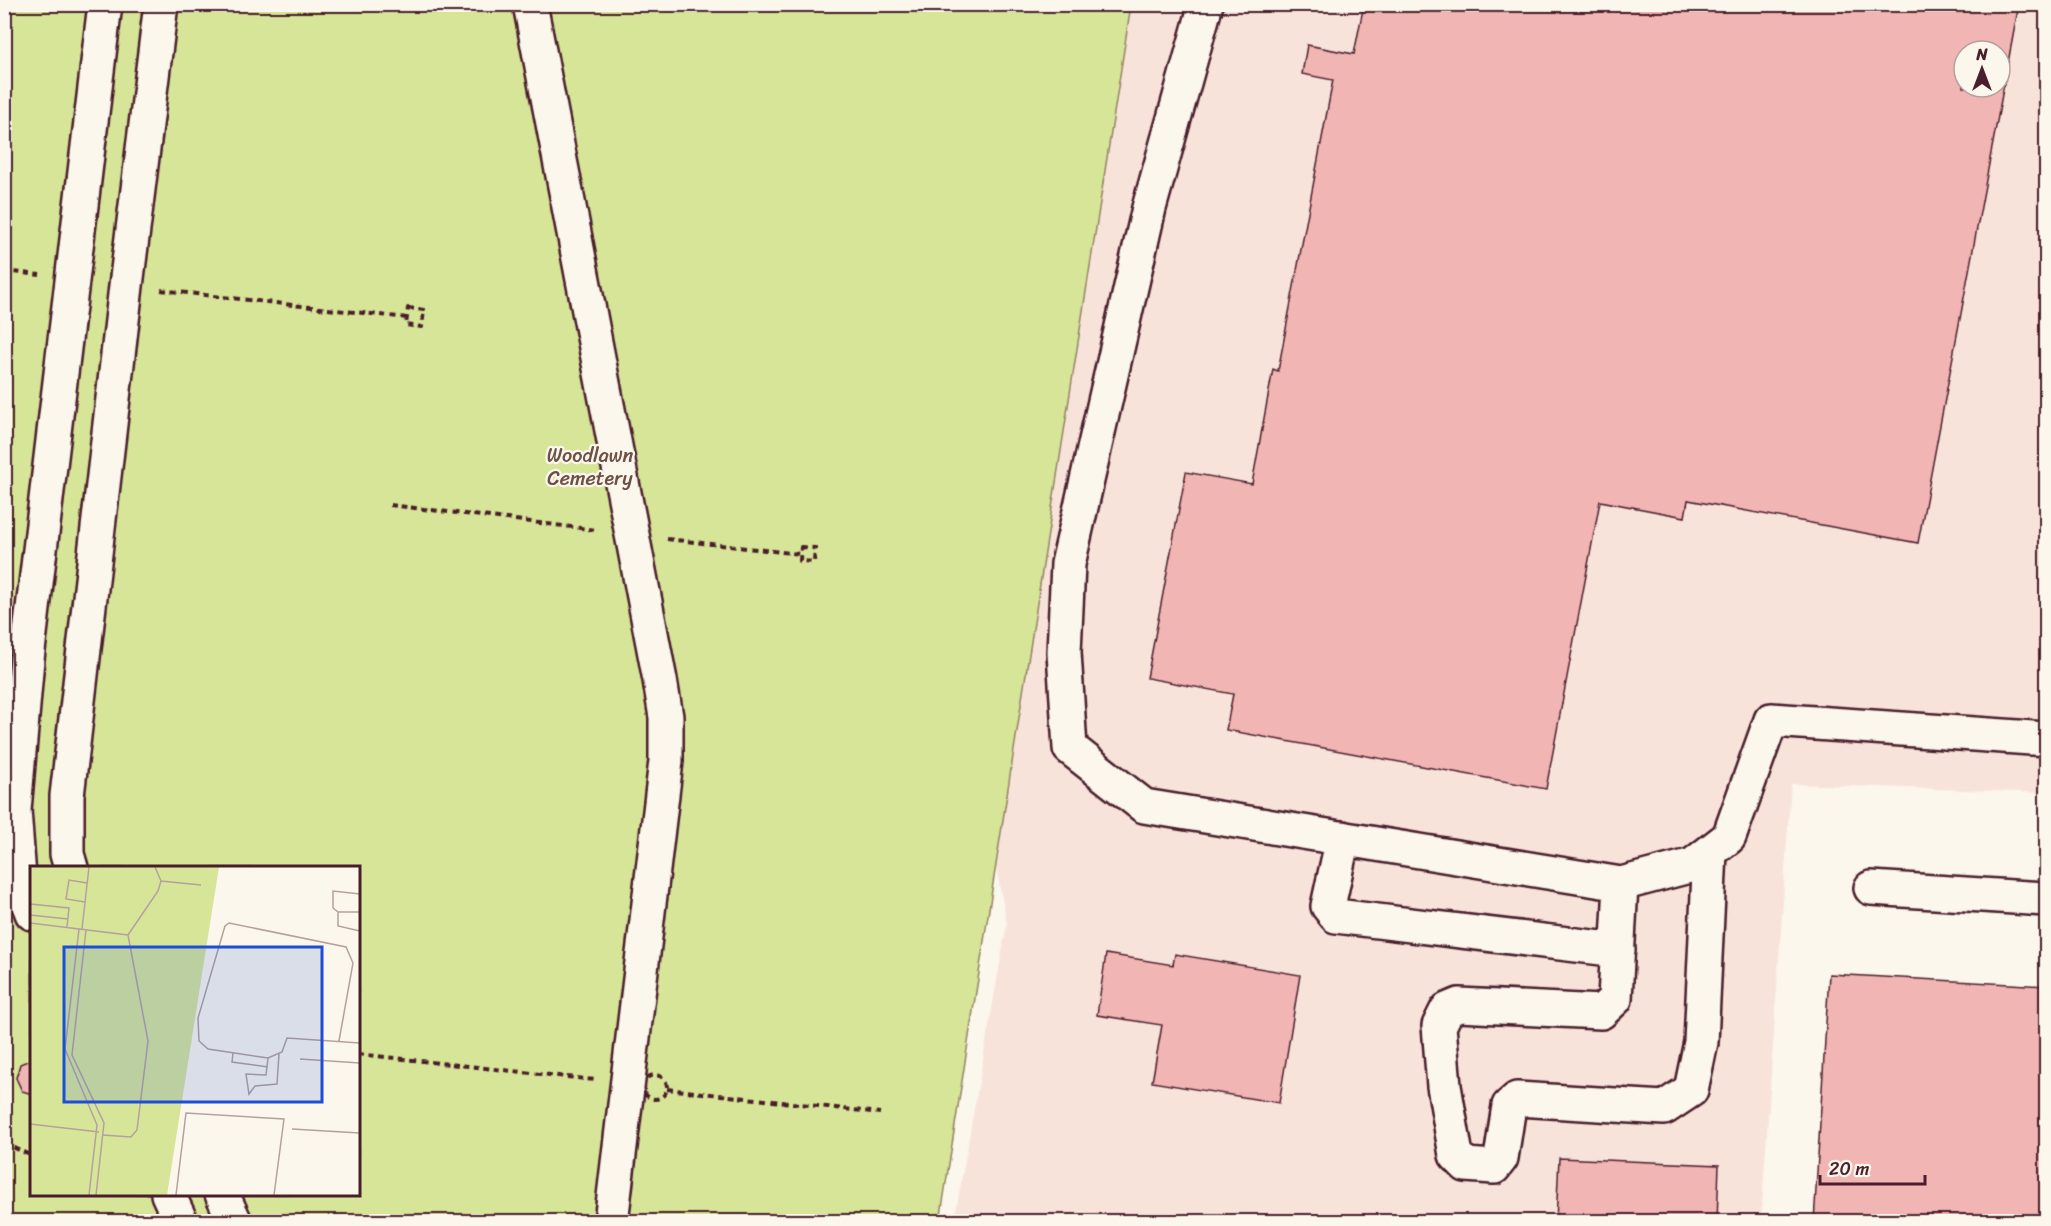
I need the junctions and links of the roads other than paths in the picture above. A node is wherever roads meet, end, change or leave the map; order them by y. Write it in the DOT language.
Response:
graph roads {
  1 [pos="105,4"];
  2 [pos="161,4"];
  3 [pos="530,4"];
  4 [pos="1206,4"];
  5 [pos="2046,739"];
  6 [pos="1343,838"];
  7 [pos="1710,852"];
  8 [pos="71,866"];
  9 [pos="1621,884"];
  10 [pos="1871,888"];
  11 [pos="2046,899"];
  12 [pos="30,907"];
  13 [pos="1618,950"];
  14 [pos="169,1196"];
  15 [pos="223,1196"];
  16 [pos="181,1221"];
  17 [pos="235,1221"];
  18 [pos="611,1221"];
  1 -- 12 [label="lane"];
  2 -- 8 [label="lane"];
  3 -- 18 [label="lane"];
  4 -- 6 [label="lane"];
  5 -- 7 [label="lane"];
  6 -- 9 [label="lane"];
  6 -- 13 [label="lane"];
  7 -- 9 [label="lane"];
  7 -- 13 [label="lane"];
  9 -- 13 [label="lane"];
  10 -- 11 [label="lane"];
  14 -- 16 [label="lane"];
  15 -- 17 [label="lane"];
}
